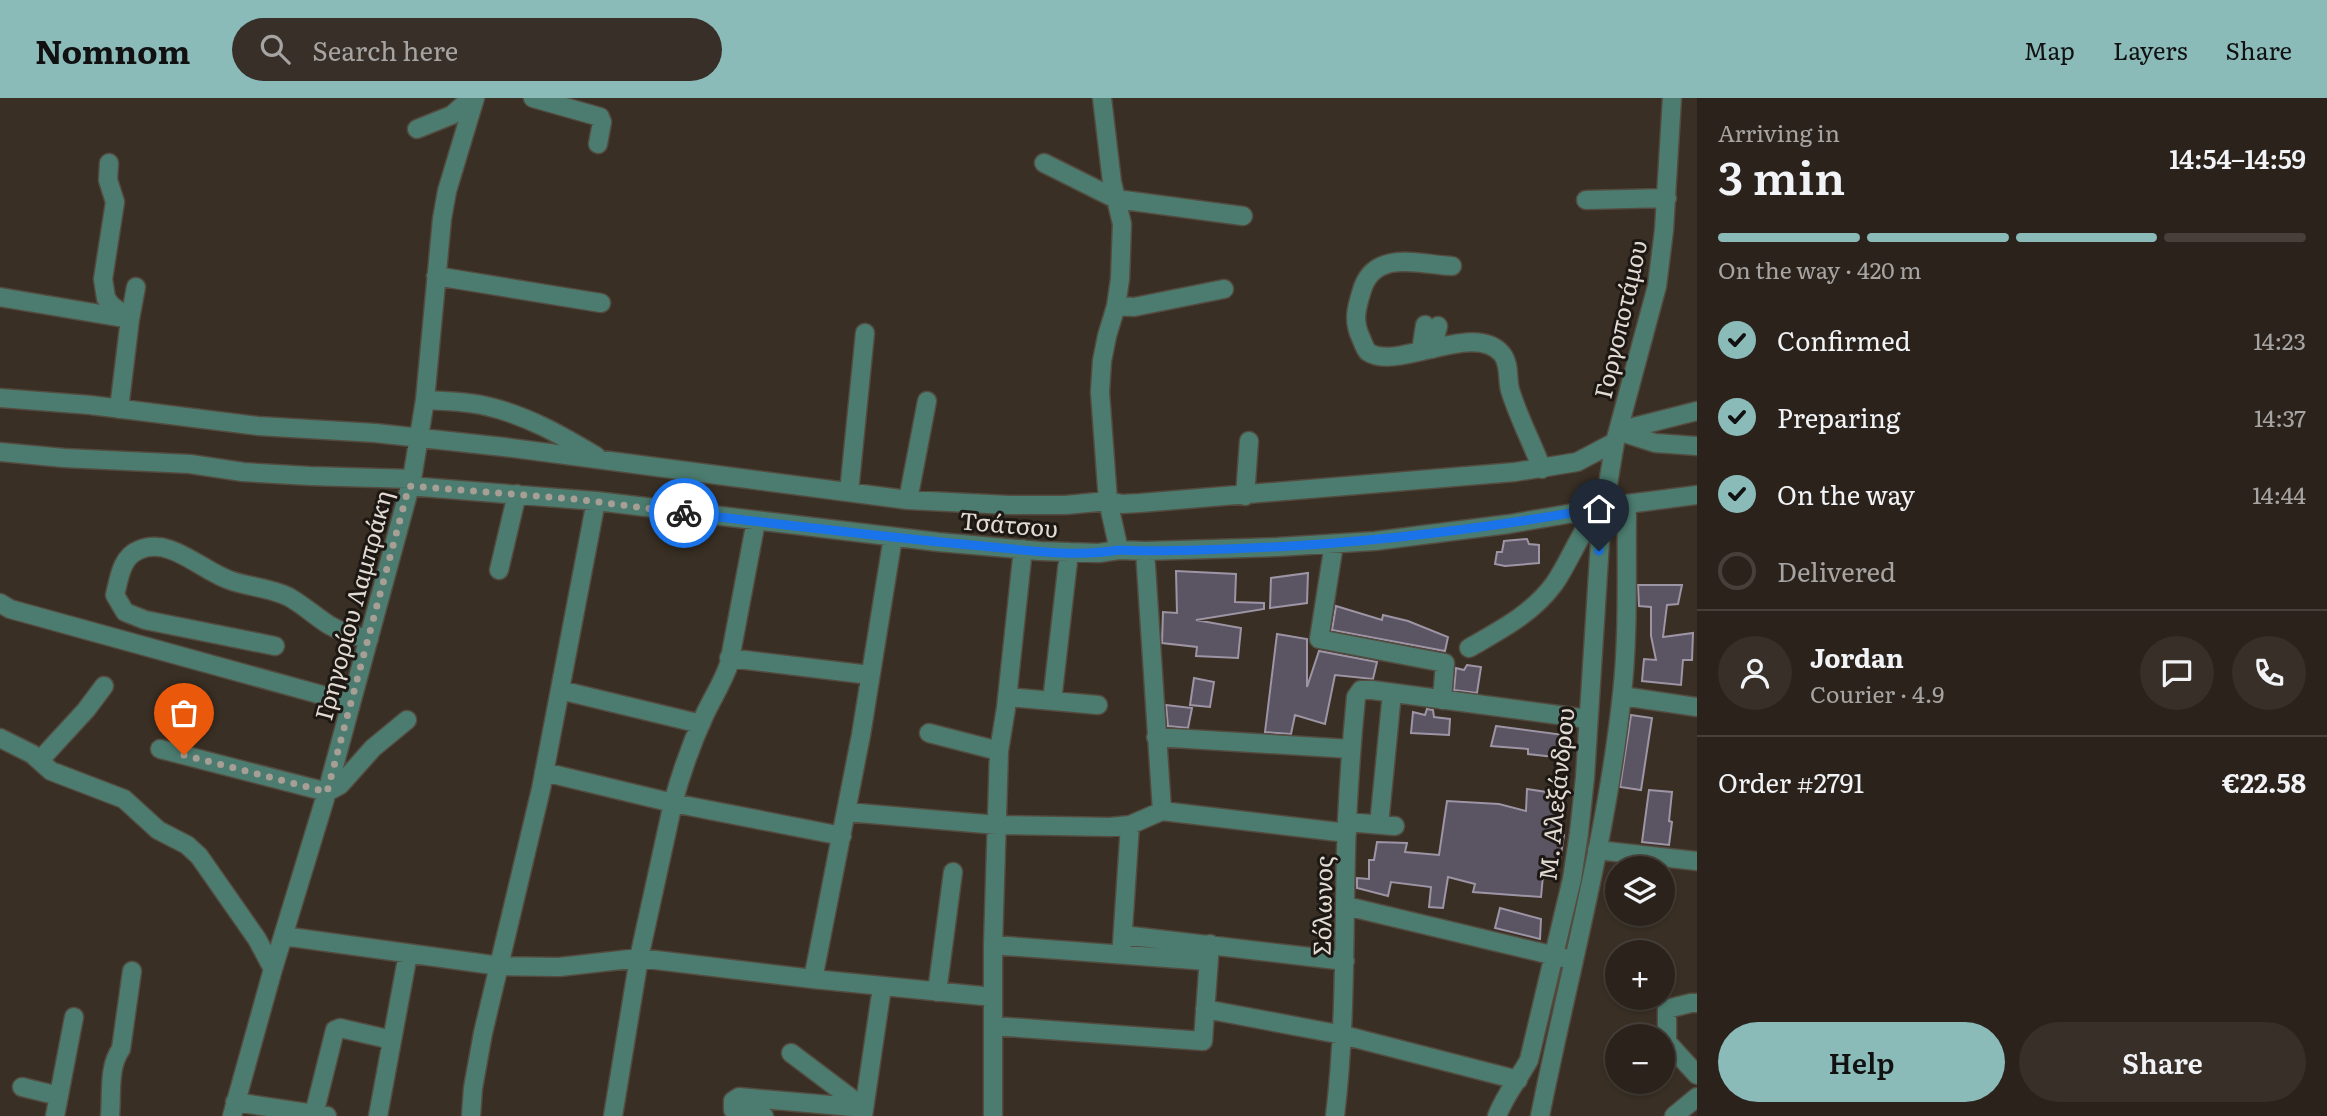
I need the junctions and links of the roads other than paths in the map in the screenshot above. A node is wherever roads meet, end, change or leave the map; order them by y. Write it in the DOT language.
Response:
graph roads {
  1 [pos="533,98"];
  2 [pos="1102,98"];
  3 [pos="1672,98"];
  4 [pos="471,99"];
  5 [pos="417,129"];
  6 [pos="598,144"];
  7 [pos="109,163"];
  8 [pos="1044,163"];
  9 [pos="1667,198"];
  10 [pos="1116,199"];
  11 [pos="1586,200"];
  12 [pos="1243,216"];
  13 [pos="1452,266"];
  14 [pos="436,276"];
  15 [pos="136,287"];
  16 [pos="1224,289"];
  17 [pos="0,297"];
  18 [pos="601,303"];
  19 [pos="1116,306"];
  20 [pos="130,319"];
  21 [pos="1431,326"];
  22 [pos="865,333"];
  23 [pos="1427,350"];
  24 [pos="0,398"];
  25 [pos="425,400"];
  26 [pos="927,401"];
  27 [pos="120,409"];
  28 [pos="1697,411"];
  29 [pos="1616,436"];
  30 [pos="420,438"];
  31 [pos="1249,441"];
  32 [pos="1697,446"];
  33 [pos="0,453"];
  34 [pos="603,460"];
  35 [pos="1542,468"];
  36 [pos="410,483"];
  37 [pos="849,492"];
  38 [pos="517,494"];
  39 [pos="1697,495"];
  40 [pos="1245,496"];
  41 [pos="908,500"];
  42 [pos="1108,501"];
  43 [pos="596,502"];
  44 [pos="1627,503"];
  45 [pos="1605,507"];
  46 [pos="756,522"];
  47 [pos="893,537"];
  48 [pos="1334,544"];
  49 [pos="1023,550"];
  50 [pos="1119,550"];
  51 [pos="1145,551"];
  52 [pos="1069,552"];
  53 [pos="499,570"];
  54 [pos="0,603"];
  55 [pos="369,639"];
  56 [pos="275,646"];
  57 [pos="1469,648"];
  58 [pos="729,658"];
  59 [pos="870,675"];
  60 [pos="104,686"];
  61 [pos="560,690"];
  62 [pos="1392,693"];
  63 [pos="1007,696"];
  64 [pos="1622,696"];
  65 [pos="1442,700"];
  66 [pos="1052,701"];
  67 [pos="351,703"];
  68 [pos="1098,705"];
  69 [pos="1697,707"];
  70 [pos="1588,719"];
  71 [pos="407,720"];
  72 [pos="701,724"];
  73 [pos="929,733"];
  74 [pos="1156,737"];
  75 [pos="0,738"];
  76 [pos="160,749"];
  77 [pos="1351,749"];
  78 [pos="999,751"];
  79 [pos="40,760"];
  80 [pos="544,772"];
  81 [pos="327,792"];
  82 [pos="673,803"];
  83 [pos="1162,811"];
  84 [pos="847,812"];
  85 [pos="997,825"];
  86 [pos="1130,825"];
  87 [pos="1347,828"];
  88 [pos="842,836"];
  89 [pos="1597,850"];
  90 [pos="1697,861"];
  91 [pos="953,872"];
  92 [pos="1346,906"];
  93 [pos="1123,935"];
  94 [pos="283,936"];
  95 [pos="993,945"];
  96 [pos="1209,952"];
  97 [pos="408,954"];
  98 [pos="1121,955"];
  99 [pos="1553,956"];
  100 [pos="639,958"];
  101 [pos="1345,961"];
  102 [pos="1573,961"];
  103 [pos="500,966"];
  104 [pos="273,969"];
  105 [pos="132,971"];
  106 [pos="813,979"];
  107 [pos="882,987"];
  108 [pos="937,992"];
  109 [pos="992,998"];
  110 [pos="1697,1003"];
  111 [pos="1205,1009"];
  112 [pos="74,1017"];
  113 [pos="993,1026"];
  114 [pos="1343,1035"];
  115 [pos="392,1040"];
  116 [pos="791,1053"];
  117 [pos="1697,1075"];
  118 [pos="1518,1080"];
  119 [pos="22,1087"];
  120 [pos="59,1096"];
  121 [pos="1697,1097"];
  122 [pos="233,1109"];
  123 [pos="863,1112"];
  124 [pos="321,1115"];
  125 [pos="55,1116"];
  126 [pos="110,1116"];
  127 [pos="378,1116"];
  128 [pos="471,1116"];
  129 [pos="613,1116"];
  130 [pos="764,1116"];
  131 [pos="993,1116"];
  132 [pos="1335,1116"];
  133 [pos="1497,1116"];
  134 [pos="1540,1116"];
  135 [pos="1674,1116"];
  1 -- 6 [label="street"];
  2 -- 10 [label="street"];
  3 -- 9 [label="street, Γοργοποτάμου"];
  4 -- 5 [label="street"];
  4 -- 14 [label="street, Γρηγορίου Λαμπράκη"];
  7 -- 20 [label="street"];
  8 -- 10 [label="street"];
  9 -- 11 [label="street"];
  9 -- 29 [label="street, Γοργοποτάμου"];
  10 -- 12 [label="street"];
  10 -- 19 [label="street"];
  13 -- 23 [label="street"];
  14 -- 18 [label="street"];
  14 -- 25 [label="street, Γρηγορίου Λαμπράκη"];
  15 -- 20 [label="street"];
  16 -- 19 [label="street"];
  17 -- 20 [label="street"];
  19 -- 42 [label="street"];
  20 -- 27 [label="street"];
  21 -- 23 [label="street"];
  22 -- 37 [label="street"];
  23 -- 35 [label="street"];
  24 -- 27 [label="street"];
  25 -- 30 [label="street, Γρηγορίου Λαμπράκη"];
  25 -- 34 [label="street"];
  26 -- 41 [label="street"];
  27 -- 30 [label="street"];
  28 -- 29 [label="street"];
  29 -- 32 [label="street"];
  29 -- 35 [label="street"];
  29 -- 45 [label="street, Γοργοποτάμου"];
  30 -- 34 [label="street"];
  30 -- 36 [label="street, Γρηγορίου Λαμπράκη"];
  31 -- 40 [label="street"];
  33 -- 36 [label="street, Τσάτσου"];
  34 -- 37 [label="street"];
  35 -- 40 [label="street"];
  36 -- 38 [label="street, Τσάτσου"];
  36 -- 55 [label="street, Γρηγορίου Λαμπράκη"];
  37 -- 41 [label="street"];
  38 -- 43 [label="street, Τσάτσου"];
  38 -- 53 [label="street"];
  39 -- 44 [label="street, Τσάτσου"];
  40 -- 42 [label="street"];
  41 -- 42 [label="street"];
  42 -- 50 [label="street"];
  43 -- 46 [label="street, Τσάτσου"];
  43 -- 61 [label="street"];
  44 -- 45 [label="street, Τσάτσου"];
  44 -- 64 [label="street, Μ. Αλεξάνδρου"];
  45 -- 48 [label="street, Τσάτσου"];
  45 -- 57 [label="street"];
  45 -- 70 [label="street, Μ. Αλεξάνδρου"];
  46 -- 47 [label="street, Τσάτσου"];
  46 -- 58 [label="street"];
  47 -- 49 [label="street, Τσάτσου"];
  47 -- 59 [label="street"];
  48 -- 51 [label="street, Τσάτσου"];
  48 -- 65 [label="street"];
  49 -- 52 [label="street, Τσάτσου"];
  49 -- 63 [label="street"];
  50 -- 51 [label="street, Τσάτσου"];
  50 -- 52 [label="street, Τσάτσου"];
  51 -- 74 [label="street"];
  52 -- 66 [label="street"];
  54 -- 67 [label="street"];
  55 -- 56 [label="street"];
  55 -- 67 [label="street, Γρηγορίου Λαμπράκη"];
  58 -- 59 [label="street"];
  58 -- 72 [label="street"];
  59 -- 84 [label="street"];
  60 -- 79 [label="street"];
  61 -- 72 [label="street"];
  61 -- 80 [label="street"];
  62 -- 65 [label="street"];
  62 -- 77 [label="street, Σόλωνος"];
  62 -- 87 [label="street"];
  63 -- 66 [label="street"];
  63 -- 78 [label="street"];
  64 -- 69 [label="street"];
  64 -- 89 [label="street, Μ. Αλεξάνδρου"];
  65 -- 70 [label="street"];
  66 -- 68 [label="street"];
  67 -- 81 [label="street, Γρηγορίου Λαμπράκη"];
  70 -- 99 [label="street, Μ. Αλεξάνδρου"];
  71 -- 81 [label="street"];
  72 -- 82 [label="street"];
  73 -- 78 [label="street"];
  74 -- 77 [label="street"];
  74 -- 83 [label="street"];
  75 -- 79 [label="street"];
  76 -- 81 [label="street"];
  77 -- 87 [label="street, Σόλωνος"];
  78 -- 85 [label="street"];
  79 -- 104 [label="street"];
  80 -- 82 [label="street"];
  80 -- 103 [label="street"];
  81 -- 94 [label="street, Γρηγορίου Λαμπράκη"];
  82 -- 88 [label="street"];
  82 -- 100 [label="street"];
  83 -- 86 [label="street"];
  83 -- 87 [label="street"];
  84 -- 85 [label="street"];
  84 -- 88 [label="street"];
  85 -- 86 [label="street"];
  85 -- 95 [label="street"];
  86 -- 93 [label="street"];
  87 -- 92 [label="street, Σόλωνος"];
  88 -- 106 [label="street"];
  89 -- 90 [label="street"];
  89 -- 102 [label="street, Μ. Αλεξάνδρου"];
  91 -- 108 [label="street"];
  92 -- 99 [label="street"];
  92 -- 101 [label="street, Σόλωνος"];
  93 -- 96 [label="street"];
  93 -- 98 [label="street"];
  94 -- 97 [label="street"];
  94 -- 104 [label="street, Γρηγορίου Λαμπράκη"];
  95 -- 98 [label="street"];
  95 -- 109 [label="street"];
  96 -- 98 [label="street"];
  96 -- 101 [label="street"];
  96 -- 111 [label="street"];
  97 -- 103 [label="street"];
  97 -- 115 [label="street"];
  99 -- 102 [label="street"];
  99 -- 118 [label="street, Μ. Αλεξάνδρου"];
  100 -- 103 [label="street"];
  100 -- 106 [label="street"];
  100 -- 129 [label="street"];
  101 -- 114 [label="street, Σόλωνος"];
  102 -- 134 [label="street, Μ. Αλεξάνδρου"];
  103 -- 128 [label="street"];
  104 -- 122 [label="street, Γρηγορίου Λαμπράκη"];
  105 -- 126 [label="street"];
  106 -- 107 [label="street"];
  107 -- 108 [label="street"];
  107 -- 123 [label="street"];
  108 -- 109 [label="street"];
  109 -- 113 [label="street"];
  110 -- 117 [label="street"];
  111 -- 113 [label="street"];
  111 -- 114 [label="street"];
  112 -- 120 [label="street"];
  113 -- 131 [label="street"];
  114 -- 118 [label="street"];
  114 -- 132 [label="street, Σόλωνος"];
  115 -- 124 [label="street"];
  115 -- 127 [label="street"];
  116 -- 123 [label="street"];
  118 -- 133 [label="street, Μ. Αλεξάνδρου"];
  119 -- 120 [label="street"];
  120 -- 125 [label="street"];
  121 -- 135 [label="street"];
  122 -- 124 [label="street"];
  123 -- 130 [label="street"];
}
